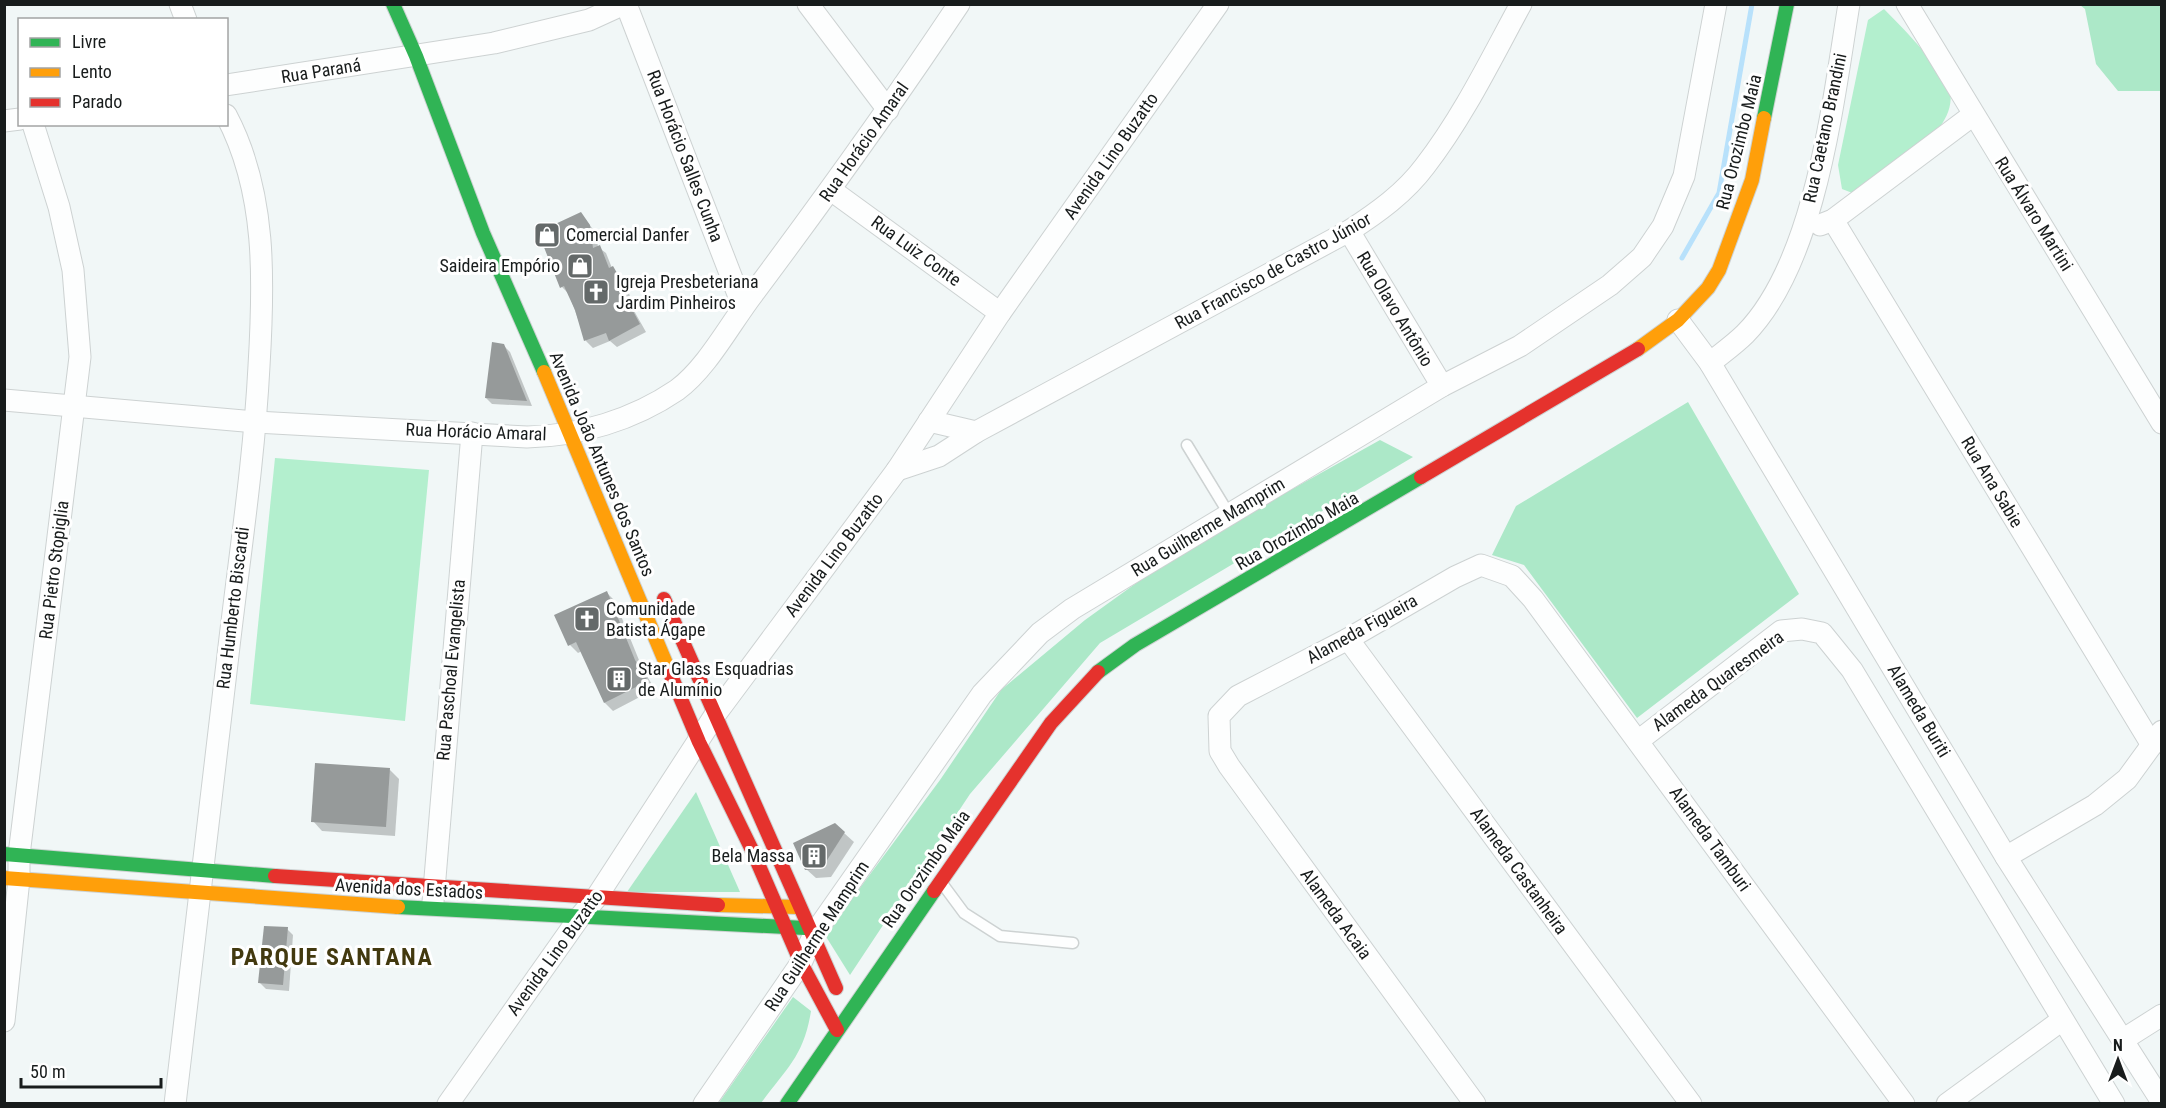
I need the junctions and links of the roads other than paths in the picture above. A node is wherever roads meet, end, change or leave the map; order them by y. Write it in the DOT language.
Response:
graph roads {
  1 [pos="393,4"];
  2 [pos="625,4"];
  3 [pos="808,4"];
  4 [pos="959,4"];
  5 [pos="1218,4"];
  6 [pos="1521,4"];
  7 [pos="1716,4"];
  8 [pos="1787,4"];
  9 [pos="1864,4"];
  10 [pos="1907,4"];
  11 [pos="1848,12"];
  12 [pos="429,51"];
  13 [pos="228,85"];
  14 [pos="888,110"];
  15 [pos="1973,115"];
  16 [pos="228,119"];
  17 [pos="34,126"];
  18 [pos="831,190"];
  19 [pos="1833,220"];
  20 [pos="1349,231"];
  21 [pos="1802,231"];
  22 [pos="743,307"];
  23 [pos="1000,313"];
  24 [pos="1678,320"];
  25 [pos="1710,363"];
  26 [pos="1442,386"];
  27 [pos="4,400"];
  28 [pos="74,406"];
  29 [pos="929,421"];
  30 [pos="256,422"];
  31 [pos="2162,423"];
  32 [pos="586,430"];
  33 [pos="975,432"];
  34 [pos="472,433"];
  35 [pos="1187,445"];
  36 [pos="897,470"];
  37 [pos="1229,514"];
  38 [pos="1512,576"];
  39 [pos="659,588"];
  40 [pos="1348,639"];
  41 [pos="715,715"];
  42 [pos="1219,716"];
  43 [pos="2157,738"];
  44 [pos="1638,741"];
  45 [pos="699,742"];
  46 [pos="12,854"];
  47 [pos="2007,857"];
  48 [pos="203,869"];
  49 [pos="12,878"];
  50 [pos="940,881"];
  51 [pos="433,886"];
  52 [pos="200,895"];
  53 [pos="596,898"];
  54 [pos="777,906"];
  55 [pos="802,907"];
  56 [pos="432,908"];
  57 [pos="579,918"];
  58 [pos="785,927"];
  59 [pos="813,931"];
  60 [pos="1073,943"];
  61 [pos="801,963"];
  62 [pos="847,1015"];
  63 [pos="2162,1015"];
  64 [pos="2062,1020"];
  65 [pos="4,1021"];
  66 [pos="837,1030"];
  67 [pos="2124,1039"];
  68 [pos="2162,1102"];
  69 [pos="175,1104"];
  70 [pos="448,1104"];
  71 [pos="704,1104"];
  72 [pos="787,1104"];
  73 [pos="1474,1104"];
  74 [pos="1691,1104"];
  75 [pos="1904,1104"];
  76 [pos="1947,1104"];
  77 [pos="2114,1104"];
  1 -- 12 [label="main road, Avenida João Antunes dos Santos"];
  2 -- 12 [label="street, Rua Paraná"];
  2 -- 22 [label="street, Rua Horácio Salles Cunha"];
  3 -- 14 [label="street"];
  4 -- 14 [label="street, Rua Horácio Amaral"];
  5 -- 23 [label="street, Avenida Lino Buzatto"];
  6 -- 20 [label="street, Rua Francisco de Castro Júnior"];
  7 -- 26 [label="street, Rua Guilherme Mamprim"];
  8 -- 24 [label="main road, Rua Orozimbo Maia"];
  9 -- 11 [label="street"];
  10 -- 15 [label="street, Rua Álvaro Martini"];
  11 -- 21 [label="street, Rua Caetano Brandini"];
  12 -- 13 [label="street, Rua Paraná"];
  12 -- 32 [label="main road, Avenida João Antunes dos Santos"];
  14 -- 18 [label="street, Rua Horácio Amaral"];
  15 -- 19 [label="street"];
  15 -- 31 [label="street, Rua Álvaro Martini"];
  16 -- 30 [label="street, Rua Humberto Biscardi"];
  17 -- 28 [label="street, Rua Pietro Stopiglia"];
  18 -- 22 [label="street, Rua Horácio Amaral"];
  18 -- 23 [label="street, Rua Luiz Conte"];
  19 -- 21 [label="street"];
  19 -- 43 [label="street, Rua Ana Sabie"];
  20 -- 26 [label="street, Rua Olavo Antônio"];
  20 -- 33 [label="street, Rua Francisco de Castro Júnior"];
  21 -- 25 [label="street, Rua Caetano Brandini"];
  22 -- 32 [label="street, Rua Horácio Amaral"];
  23 -- 29 [label="street, Avenida Lino Buzatto"];
  24 -- 25 [label="street, Alameda Buriti"];
  24 -- 50 [label="main road, Rua Orozimbo Maia"];
  25 -- 47 [label="street, Alameda Buriti"];
  26 -- 37 [label="street, Rua Guilherme Mamprim"];
  27 -- 28 [label="street, Rua Horácio Amaral"];
  28 -- 30 [label="street, Rua Horácio Amaral"];
  28 -- 46 [label="street, Rua Pietro Stopiglia"];
  29 -- 33 [label="street"];
  29 -- 36 [label="street, Avenida Lino Buzatto"];
  30 -- 34 [label="street, Rua Horácio Amaral"];
  30 -- 48 [label="street, Rua Humberto Biscardi"];
  32 -- 34 [label="street, Rua Horácio Amaral"];
  32 -- 45 [label="main road, Avenida João Antunes dos Santos"];
  33 -- 36 [label="street, Rua Francisco de Castro Júnior"];
  34 -- 51 [label="street, Rua Paschoal Evangelista"];
  35 -- 37 [label="lane"];
  36 -- 41 [label="street, Avenida Lino Buzatto"];
  37 -- 59 [label="street, Rua Guilherme Mamprim"];
  38 -- 40 [label="street, Alameda Figueira"];
  38 -- 44 [label="street, Alameda Tamburi"];
  39 -- 41 [label="main road, Avenida João Antunes dos Santos"];
  40 -- 42 [label="street, Alameda Figueira"];
  40 -- 74 [label="street, Alameda Castanheira"];
  41 -- 45 [label="street, Avenida Lino Buzatto"];
  41 -- 55 [label="main road, Avenida João Antunes dos Santos"];
  42 -- 73 [label="street, Alameda Acaia"];
  43 -- 47 [label="street"];
  44 -- 64 [label="street, Alameda Quaresmeira"];
  44 -- 75 [label="street, Alameda Tamburi"];
  45 -- 53 [label="street, Avenida Lino Buzatto"];
  45 -- 54 [label="main road, Avenida João Antunes dos Santos"];
  46 -- 48 [label="main road, Avenida dos Estados"];
  46 -- 49 [label="street, Rua Pietro Stopiglia"];
  47 -- 67 [label="street, Alameda Buriti"];
  48 -- 51 [label="main road, Avenida dos Estados"];
  48 -- 52 [label="street, Rua Humberto Biscardi"];
  49 -- 52 [label="main road, Avenida dos Estados"];
  49 -- 65 [label="street, Rua Pietro Stopiglia"];
  50 -- 60 [label="lane"];
  50 -- 62 [label="main road, Rua Orozimbo Maia"];
  51 -- 53 [label="main road, Avenida dos Estados"];
  51 -- 56 [label="street, Rua Paschoal Evangelista"];
  52 -- 56 [label="main road, Avenida dos Estados"];
  52 -- 69 [label="street, Rua Humberto Biscardi"];
  53 -- 54 [label="main road, Avenida dos Estados"];
  53 -- 57 [label="street, Avenida Lino Buzatto"];
  54 -- 55 [label="main road, Avenida dos Estados"];
  54 -- 58 [label="main road, Avenida João Antunes dos Santos"];
  55 -- 59 [label="main road, Avenida João Antunes dos Santos"];
  56 -- 57 [label="main road, Avenida dos Estados"];
  57 -- 58 [label="main road, Avenida dos Estados"];
  57 -- 70 [label="street, Avenida Lino Buzatto"];
  58 -- 59 [label="main road, Avenida dos Estados"];
  58 -- 61 [label="main road, Avenida João Antunes dos Santos"];
  59 -- 61 [label="street, Rua Guilherme Mamprim"];
  59 -- 62 [label="main road, Avenida João Antunes dos Santos"];
  61 -- 66 [label="main road, Avenida João Antunes dos Santos"];
  61 -- 71 [label="street, Rua Guilherme Mamprim"];
  62 -- 66 [label="main road, Rua Orozimbo Maia"];
  63 -- 67 [label="street"];
  64 -- 76 [label="street"];
  64 -- 77 [label="street"];
  66 -- 72 [label="main road, Rua Orozimbo Maia"];
  67 -- 68 [label="street, Alameda Buriti"];
}
